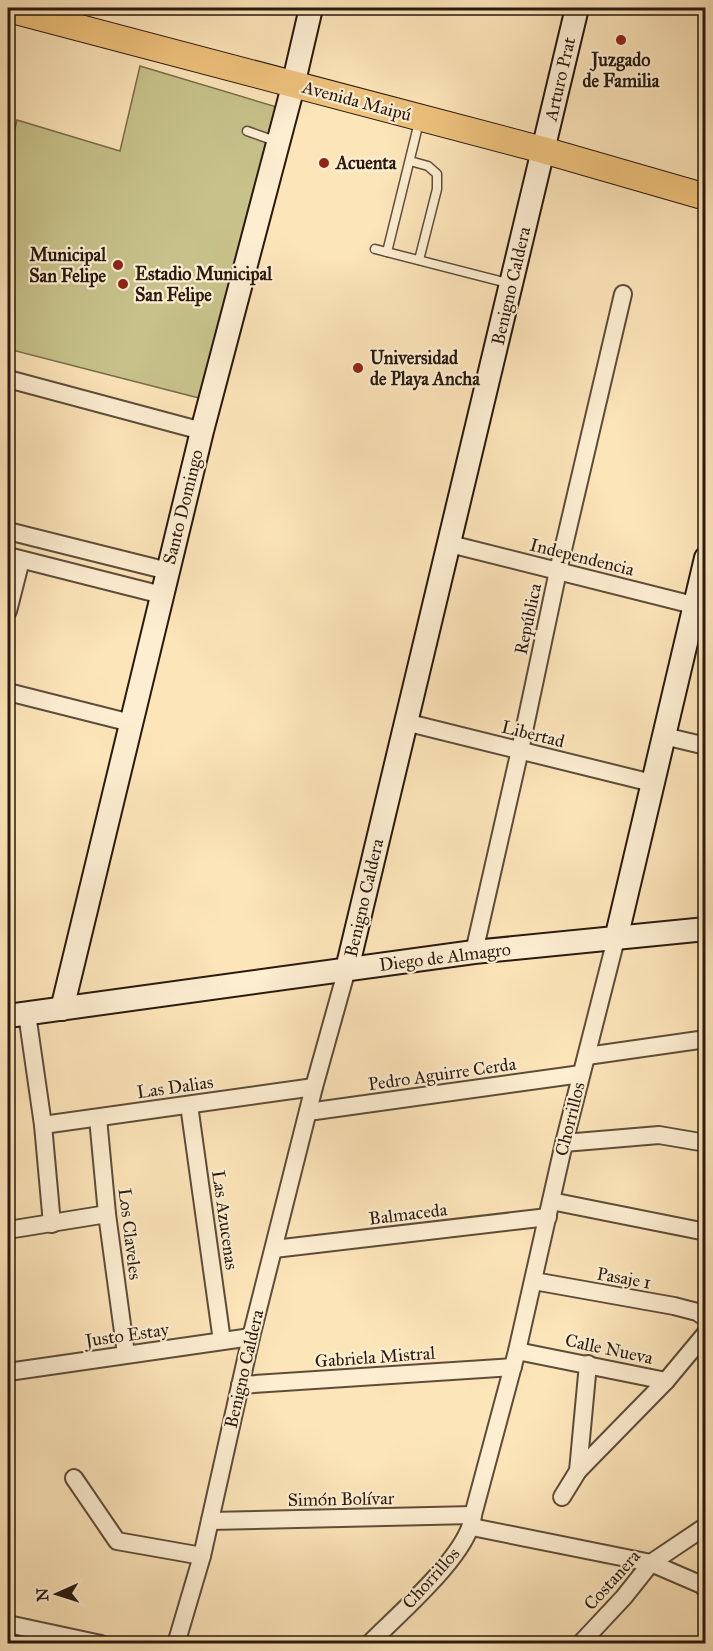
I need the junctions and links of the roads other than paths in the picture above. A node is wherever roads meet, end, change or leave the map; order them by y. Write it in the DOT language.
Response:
graph roads {
  1 [pos="311,8"];
  2 [pos="577,8"];
  3 [pos="8,9"];
  4 [pos="58,12"];
  5 [pos="295,76"];
  6 [pos="420,118"];
  7 [pos="248,131"];
  8 [pos="278,142"];
  9 [pos="545,143"];
  10 [pos="410,161"];
  11 [pos="705,180"];
  12 [pos="705,197"];
  13 [pos="375,249"];
  14 [pos="387,252"];
  15 [pos="419,260"];
  16 [pos="512,284"];
  17 [pos="623,294"];
  18 [pos="8,379"];
  19 [pos="202,431"];
  20 [pos="8,531"];
  21 [pos="450,544"];
  22 [pos="14,558"];
  23 [pos="705,558"];
  24 [pos="168,571"];
  25 [pos="558,572"];
  26 [pos="162,595"];
  27 [pos="700,606"];
  28 [pos="8,611"];
  29 [pos="8,692"];
  30 [pos="405,722"];
  31 [pos="131,723"];
  32 [pos="664,736"];
  33 [pos="705,746"];
  34 [pos="520,750"];
  35 [pos="652,783"];
  36 [pos="705,929"];
  37 [pos="616,939"];
  38 [pos="474,952"];
  39 [pos="347,969"];
  40 [pos="62,1009"];
  41 [pos="17,1015"];
  42 [pos="705,1039"];
  43 [pos="587,1056"];
  44 [pos="581,1074"];
  45 [pos="314,1087"];
  46 [pos="189,1105"];
  47 [pos="308,1112"];
  48 [pos="98,1119"];
  49 [pos="43,1125"];
  50 [pos="564,1143"];
  51 [pos="705,1143"];
  52 [pos="549,1209"];
  53 [pos="106,1214"];
  54 [pos="52,1224"];
  55 [pos="8,1230"];
  56 [pos="705,1232"];
  57 [pos="273,1249"];
  58 [pos="534,1281"];
  59 [pos="705,1318"];
  60 [pos="705,1333"];
  61 [pos="251,1337"];
  62 [pos="222,1341"];
  63 [pos="126,1354"];
  64 [pos="515,1359"];
  65 [pos="588,1364"];
  66 [pos="8,1372"];
  67 [pos="666,1381"];
  68 [pos="240,1385"];
  69 [pos="578,1471"];
  70 [pos="75,1478"];
  71 [pos="562,1497"];
  72 [pos="210,1521"];
  73 [pos="473,1521"];
  74 [pos="705,1526"];
  75 [pos="202,1556"];
  76 [pos="651,1563"];
  77 [pos="705,1590"];
  78 [pos="8,1624"];
  79 [pos="101,1644"];
  80 [pos="176,1644"];
  81 [pos="369,1644"];
  82 [pos="580,1644"];
  1 -- 5 [label="street, Santo Domingo"];
  2 -- 9 [label="street, Arturo Prat"];
  3 -- 4 [label="main road, Avenida Maipú"];
  4 -- 5 [label="main road, Avenida Maipú"];
  5 -- 6 [label="main road, Avenida Maipú"];
  5 -- 8 [label="street, Santo Domingo"];
  5 -- 9 [label="main road, Avenida Maipú"];
  6 -- 9 [label="main road, Avenida Maipú"];
  6 -- 10 [label="lane"];
  7 -- 8 [label="lane"];
  8 -- 19 [label="street, Santo Domingo"];
  9 -- 11 [label="main road, Avenida Maipú"];
  9 -- 12 [label="main road, Avenida Maipú"];
  9 -- 16 [label="street, Benigno Caldera"];
  10 -- 14 [label="lane"];
  10 -- 15 [label="lane"];
  13 -- 14 [label="lane"];
  14 -- 15 [label="lane"];
  15 -- 16 [label="lane"];
  16 -- 21 [label="street, Benigno Caldera"];
  17 -- 25 [label="street, República"];
  18 -- 19 [label="street"];
  19 -- 24 [label="street, Santo Domingo"];
  20 -- 24 [label="street"];
  21 -- 25 [label="street, Independencia"];
  21 -- 30 [label="street, Benigno Caldera"];
  22 -- 26 [label="street"];
  22 -- 28 [label="street"];
  23 -- 27 [label="street, Chorrillos"];
  24 -- 26 [label="street, Santo Domingo"];
  25 -- 27 [label="street, Independencia"];
  25 -- 34 [label="street, República"];
  26 -- 31 [label="street, Santo Domingo"];
  27 -- 32 [label="street, Chorrillos"];
  29 -- 31 [label="street"];
  30 -- 34 [label="street, Libertad"];
  30 -- 39 [label="street, Benigno Caldera"];
  31 -- 40 [label="street, Santo Domingo"];
  32 -- 33 [label="street"];
  32 -- 35 [label="street, Chorrillos"];
  34 -- 35 [label="street, Libertad"];
  34 -- 38 [label="street, República"];
  35 -- 37 [label="street, Chorrillos"];
  36 -- 37 [label="street, Diego de Almagro"];
  37 -- 38 [label="street, Diego de Almagro"];
  37 -- 43 [label="street, Chorrillos"];
  38 -- 39 [label="street, Diego de Almagro"];
  39 -- 40 [label="street, Diego de Almagro"];
  39 -- 45 [label="street, Benigno Caldera"];
  40 -- 41 [label="street, Diego de Almagro"];
  41 -- 49 [label="street"];
  42 -- 43 [label="street"];
  43 -- 44 [label="street, Chorrillos"];
  44 -- 47 [label="street, Pedro Aguirre Cerda"];
  44 -- 50 [label="street, Chorrillos"];
  45 -- 46 [label="street, Las Dalias"];
  45 -- 47 [label="street, Benigno Caldera"];
  46 -- 48 [label="street, Las Dalias"];
  46 -- 62 [label="street, Las Azucenas"];
  47 -- 57 [label="street, Benigno Caldera"];
  48 -- 49 [label="street, Las Dalias"];
  48 -- 53 [label="street, Los Claveles"];
  49 -- 54 [label="street"];
  50 -- 51 [label="street"];
  50 -- 52 [label="street, Chorrillos"];
  52 -- 56 [label="street"];
  52 -- 57 [label="street, Balmaceda"];
  52 -- 58 [label="street, Chorrillos"];
  53 -- 54 [label="street"];
  53 -- 63 [label="street, Los Claveles"];
  54 -- 55 [label="street"];
  57 -- 61 [label="street, Benigno Caldera"];
  58 -- 59 [label="street, Pasaje 1"];
  58 -- 64 [label="street, Chorrillos"];
  60 -- 67 [label="street, Calle Nueva"];
  61 -- 62 [label="street, Justo Estay"];
  61 -- 68 [label="street, Benigno Caldera"];
  62 -- 63 [label="street, Justo Estay"];
  63 -- 66 [label="street, Justo Estay"];
  64 -- 65 [label="street, Calle Nueva"];
  64 -- 68 [label="street, Gabriela Mistral"];
  64 -- 73 [label="street, Chorrillos"];
  65 -- 67 [label="street, Calle Nueva"];
  65 -- 69 [label="street"];
  67 -- 69 [label="street"];
  68 -- 72 [label="street, Benigno Caldera"];
  69 -- 71 [label="street"];
  70 -- 75 [label="street"];
  72 -- 73 [label="street, Simón Bolívar"];
  72 -- 75 [label="street, Benigno Caldera"];
  73 -- 76 [label="street, Simón Bolívar"];
  73 -- 81 [label="street, Chorrillos"];
  74 -- 76 [label="street, Costanera"];
  75 -- 80 [label="street, Benigno Caldera"];
  76 -- 77 [label="street, Simón Bolívar"];
  76 -- 82 [label="street, Costanera"];
  78 -- 79 [label="street"];
}
